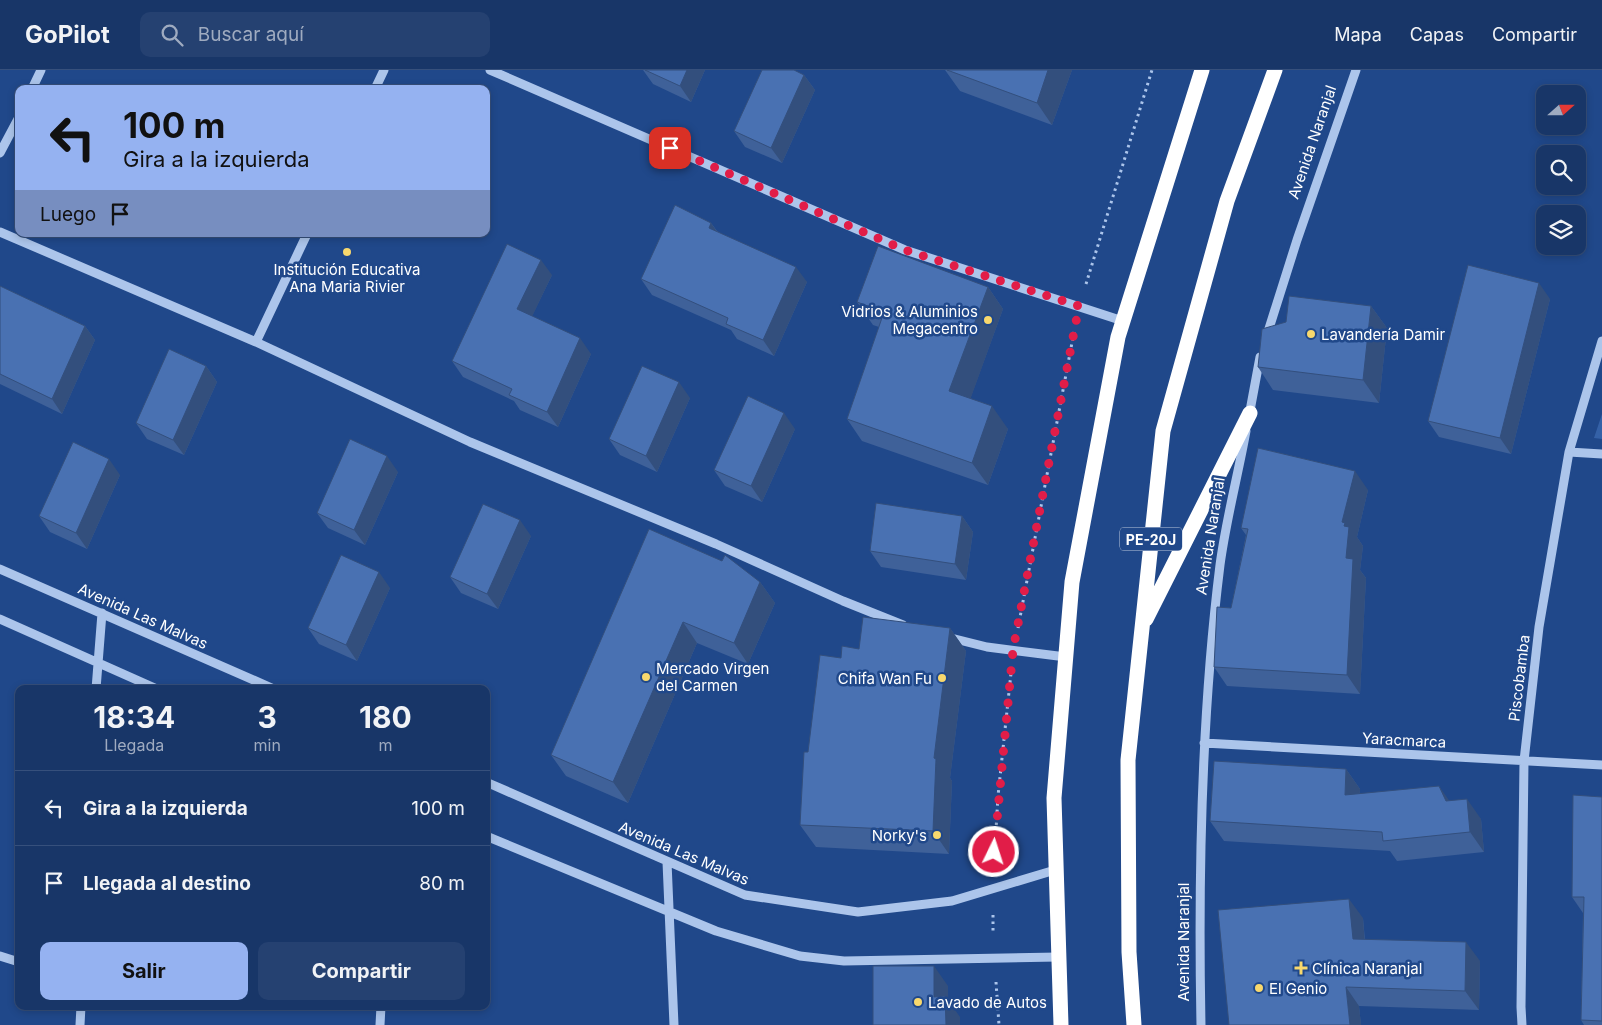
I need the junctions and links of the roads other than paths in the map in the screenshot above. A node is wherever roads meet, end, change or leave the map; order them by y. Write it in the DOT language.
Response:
graph roads {
  1 [pos="41,70"];
  2 [pos="384,70"];
  3 [pos="490,70"];
  4 [pos="1202,70"];
  5 [pos="1275,70"];
  6 [pos="1356,70"];
  7 [pos="34,85"];
  8 [pos="377,85"];
  9 [pos="15,125"];
  10 [pos="0,154"];
  11 [pos="0,232"];
  12 [pos="306,237"];
  13 [pos="1122,321"];
  14 [pos="1602,340"];
  15 [pos="256,342"];
  16 [pos="1250,413"];
  17 [pos="1569,452"];
  18 [pos="1602,454"];
  19 [pos="0,569"];
  20 [pos="102,613"];
  21 [pos="0,619"];
  22 [pos="912,627"];
  23 [pos="1142,627"];
  24 [pos="940,635"];
  25 [pos="1066,657"];
  26 [pos="97,661"];
  27 [pos="96,685"];
  28 [pos="149,685"];
  29 [pos="265,685"];
  30 [pos="1204,743"];
  31 [pos="1524,761"];
  32 [pos="1602,765"];
  33 [pos="490,784"];
  34 [pos="490,838"];
  35 [pos="667,862"];
  36 [pos="1055,870"];
  37 [pos="669,912"];
  38 [pos="0,956"];
  39 [pos="1058,957"];
  40 [pos="15,961"];
  41 [pos="81,1010"];
  42 [pos="381,1010"];
  43 [pos="80,1025"];
  44 [pos="380,1025"];
  45 [pos="674,1025"];
  46 [pos="1061,1025"];
  47 [pos="1134,1025"];
  48 [pos="1201,1025"];
  49 [pos="1522,1025"];
  1 -- 7 [label="street"];
  2 -- 8 [label="street"];
  3 -- 13 [label="street"];
  4 -- 13 [label="highway"];
  5 -- 23 [label="highway, PE-20J"];
  6 -- 16 [label="street, Avenida Naranjal"];
  9 -- 10 [label="street"];
  11 -- 15 [label="street"];
  12 -- 15 [label="street"];
  13 -- 25 [label="highway"];
  14 -- 17 [label="street, Piscobamba"];
  15 -- 22 [label="street"];
  16 -- 23 [label="highway"];
  16 -- 30 [label="street, Avenida Naranjal"];
  17 -- 18 [label="street"];
  17 -- 31 [label="street, Piscobamba"];
  19 -- 20 [label="street, Avenida Las Malvas"];
  20 -- 26 [label="street"];
  20 -- 29 [label="street, Avenida Las Malvas"];
  21 -- 26 [label="street"];
  23 -- 47 [label="highway, PE-20J"];
  24 -- 25 [label="street"];
  25 -- 36 [label="highway"];
  26 -- 27 [label="street"];
  26 -- 28 [label="street"];
  30 -- 31 [label="street, Yaracmarca"];
  30 -- 48 [label="street, Avenida Naranjal"];
  31 -- 32 [label="street, Yaracmarca"];
  31 -- 49 [label="street, Piscobamba"];
  33 -- 35 [label="street, Avenida Las Malvas"];
  34 -- 37 [label="street"];
  35 -- 36 [label="street, Avenida Las Malvas"];
  35 -- 37 [label="street"];
  36 -- 39 [label="highway"];
  37 -- 39 [label="street"];
  37 -- 45 [label="street"];
  38 -- 40 [label="street"];
  39 -- 46 [label="highway"];
  41 -- 43 [label="street"];
  42 -- 44 [label="street"];
}
